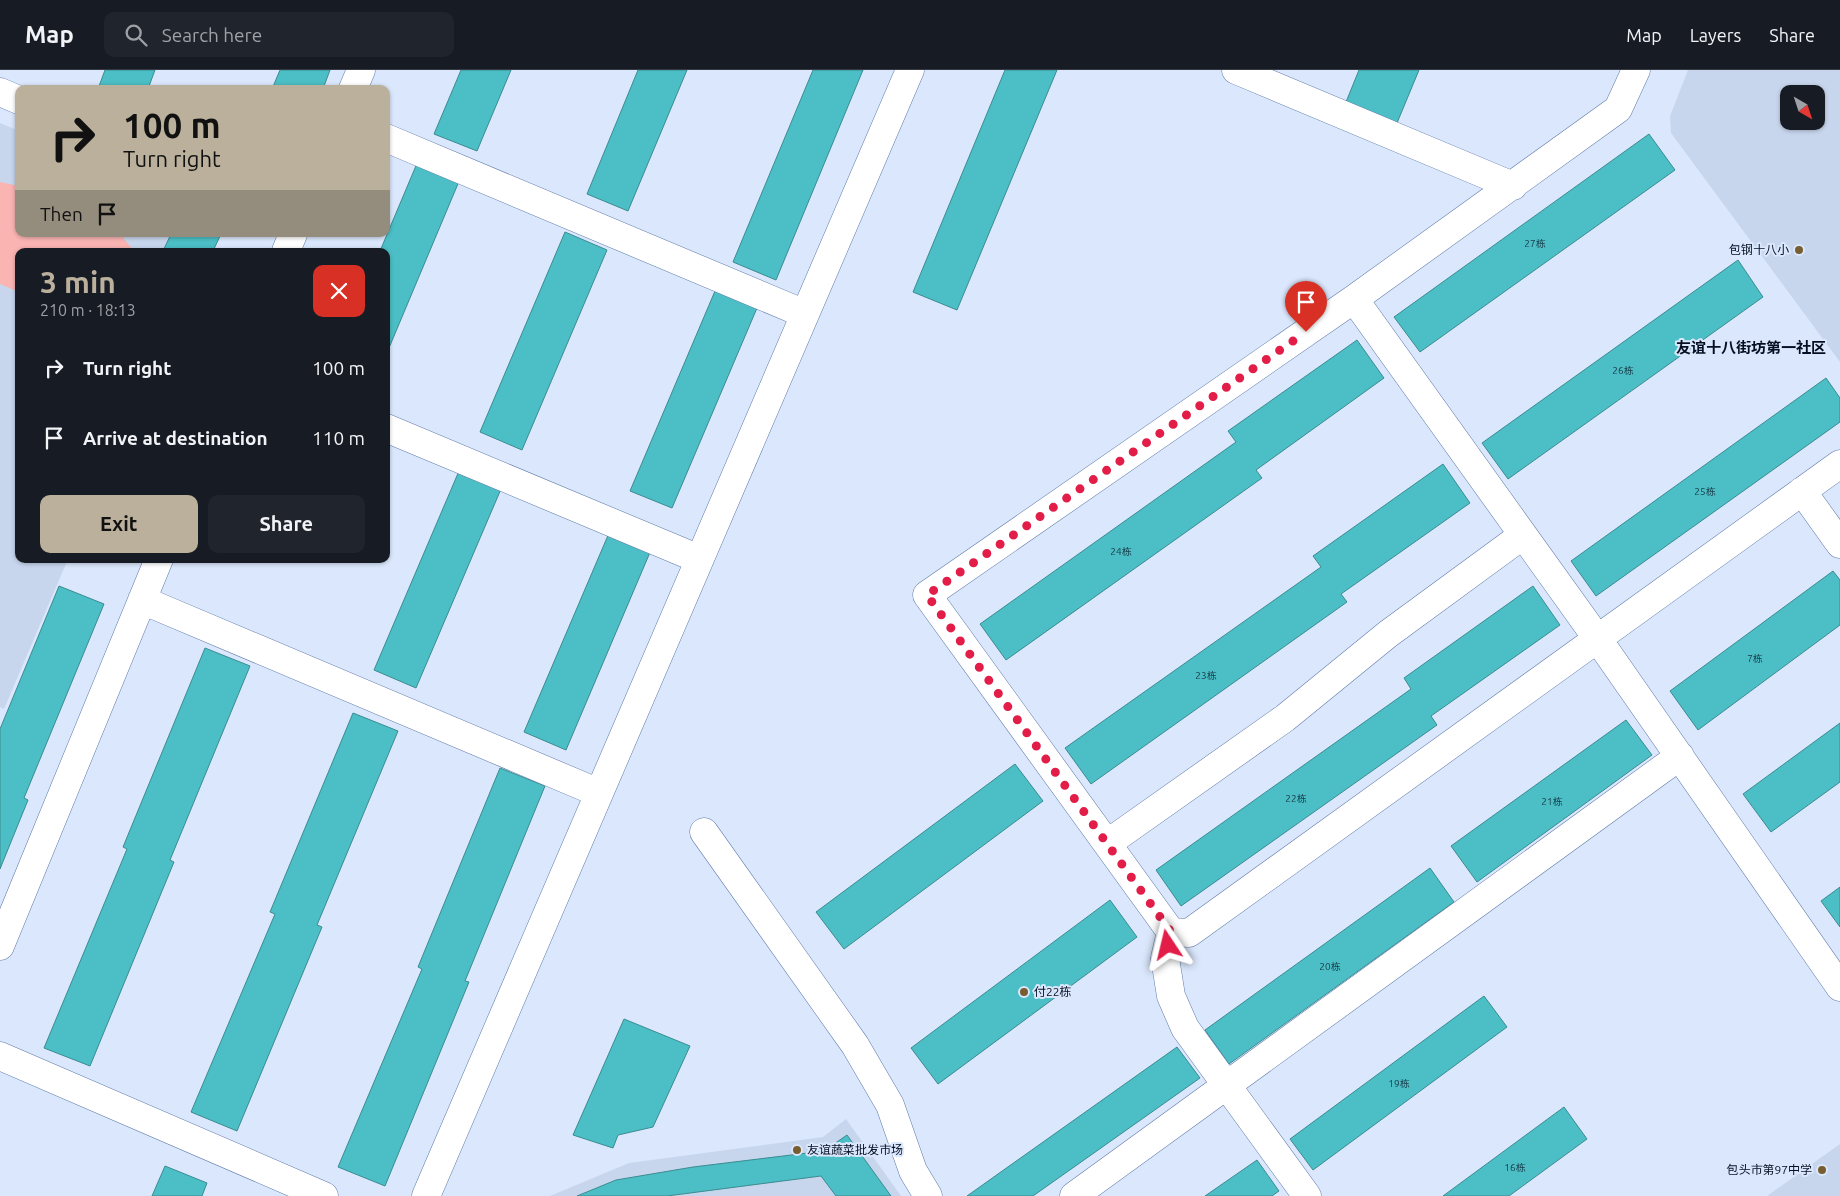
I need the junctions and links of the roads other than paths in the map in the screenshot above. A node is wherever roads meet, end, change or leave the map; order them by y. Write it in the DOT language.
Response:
graph roads {
  1 [pos="360,70"];
  2 [pos="910,70"];
  3 [pos="1236,70"];
  4 [pos="1636,70"];
  5 [pos="354,85"];
  6 [pos="0,92"];
  7 [pos="15,98"];
  8 [pos="390,140"];
  9 [pos="1513,186"];
  10 [pos="1354,298"];
  11 [pos="805,314"];
  12 [pos="390,430"];
  13 [pos="1840,464"];
  14 [pos="1802,491"];
  15 [pos="1523,535"];
  16 [pos="1840,544"];
  17 [pos="699,559"];
  18 [pos="157,563"];
  19 [pos="142,600"];
  20 [pos="1597,638"];
  21 [pos="1680,756"];
  22 [pos="599,793"];
  23 [pos="704,832"];
  24 [pos="1108,843"];
  25 [pos="1171,932"];
  26 [pos="0,946"];
  27 [pos="1840,987"];
  28 [pos="0,1056"];
  29 [pos="1225,1086"];
  30 [pos="324,1196"];
  31 [pos="426,1196"];
  32 [pos="928,1196"];
  33 [pos="1074,1196"];
  34 [pos="1307,1196"];
  1 -- 5 [label="street"];
  2 -- 11 [label="street"];
  3 -- 9 [label="street"];
  4 -- 9 [label="street"];
  6 -- 7 [label="street"];
  8 -- 11 [label="street"];
  9 -- 10 [label="street"];
  10 -- 15 [label="street"];
  10 -- 24 [label="street"];
  11 -- 17 [label="street"];
  12 -- 17 [label="street"];
  13 -- 14 [label="street"];
  14 -- 16 [label="street"];
  14 -- 20 [label="street"];
  15 -- 20 [label="street"];
  15 -- 24 [label="street"];
  17 -- 22 [label="street"];
  18 -- 19 [label="street"];
  19 -- 22 [label="street"];
  19 -- 26 [label="street"];
  20 -- 21 [label="street"];
  20 -- 25 [label="street"];
  21 -- 27 [label="street"];
  21 -- 29 [label="street"];
  22 -- 31 [label="street"];
  23 -- 32 [label="street"];
  24 -- 25 [label="street"];
  25 -- 29 [label="street"];
  28 -- 30 [label="street"];
  29 -- 33 [label="street"];
  29 -- 34 [label="street"];
}
